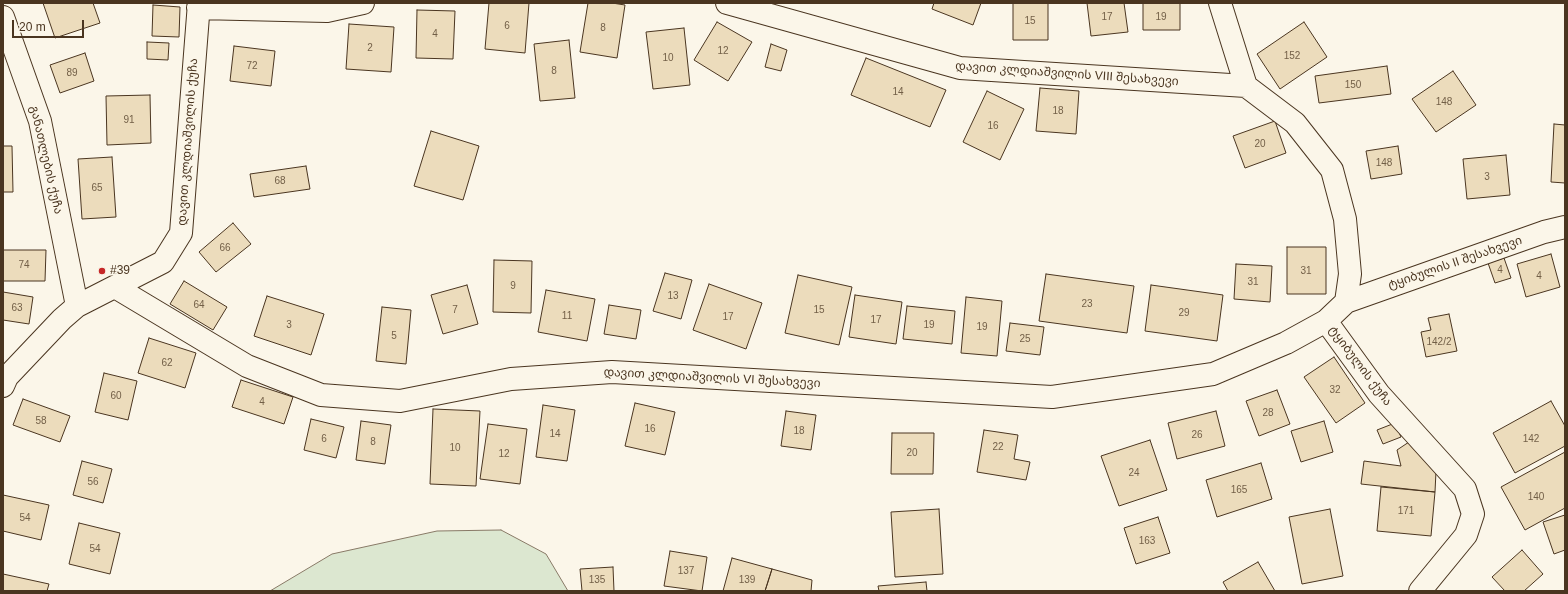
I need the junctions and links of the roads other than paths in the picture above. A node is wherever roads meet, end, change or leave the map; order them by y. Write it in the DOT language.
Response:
graph roads {
  1 [pos="363,3"];
  2 [pos="731,3"];
  3 [pos="1220,3"];
  4 [pos="198,6"];
  5 [pos="3,18"];
  6 [pos="1246,86"];
  7 [pos="1565,227"];
  8 [pos="115,287"];
  9 [pos="1346,302"];
  10 [pos="77,306"];
  11 [pos="1326,321"];
  12 [pos="3,386"];
  13 [pos="1420,591"];
  1 -- 4 [label="street"];
  2 -- 6 [label="street, დავით კლდიაშვილის VIII შესახვევი"];
  3 -- 6 [label="street"];
  4 -- 8 [label="street, დავით კლდიაშვილის ქუჩა"];
  5 -- 10 [label="street, განათლების ქუჩა"];
  6 -- 9 [label="street"];
  7 -- 9 [label="street, ტყიბულის II შესახვევი"];
  8 -- 10 [label="street, დავით კლდიაშვილის ქუჩა"];
  8 -- 11 [label="street, დავით კლდიაშვილის VI შესახვევი"];
  9 -- 11 [label="street, ტყიბულის ქუჩა"];
  10 -- 12 [label="street, დავით კლდიაშვილის ქუჩა"];
  11 -- 13 [label="street, ტყიბულის ქუჩა"];
}
